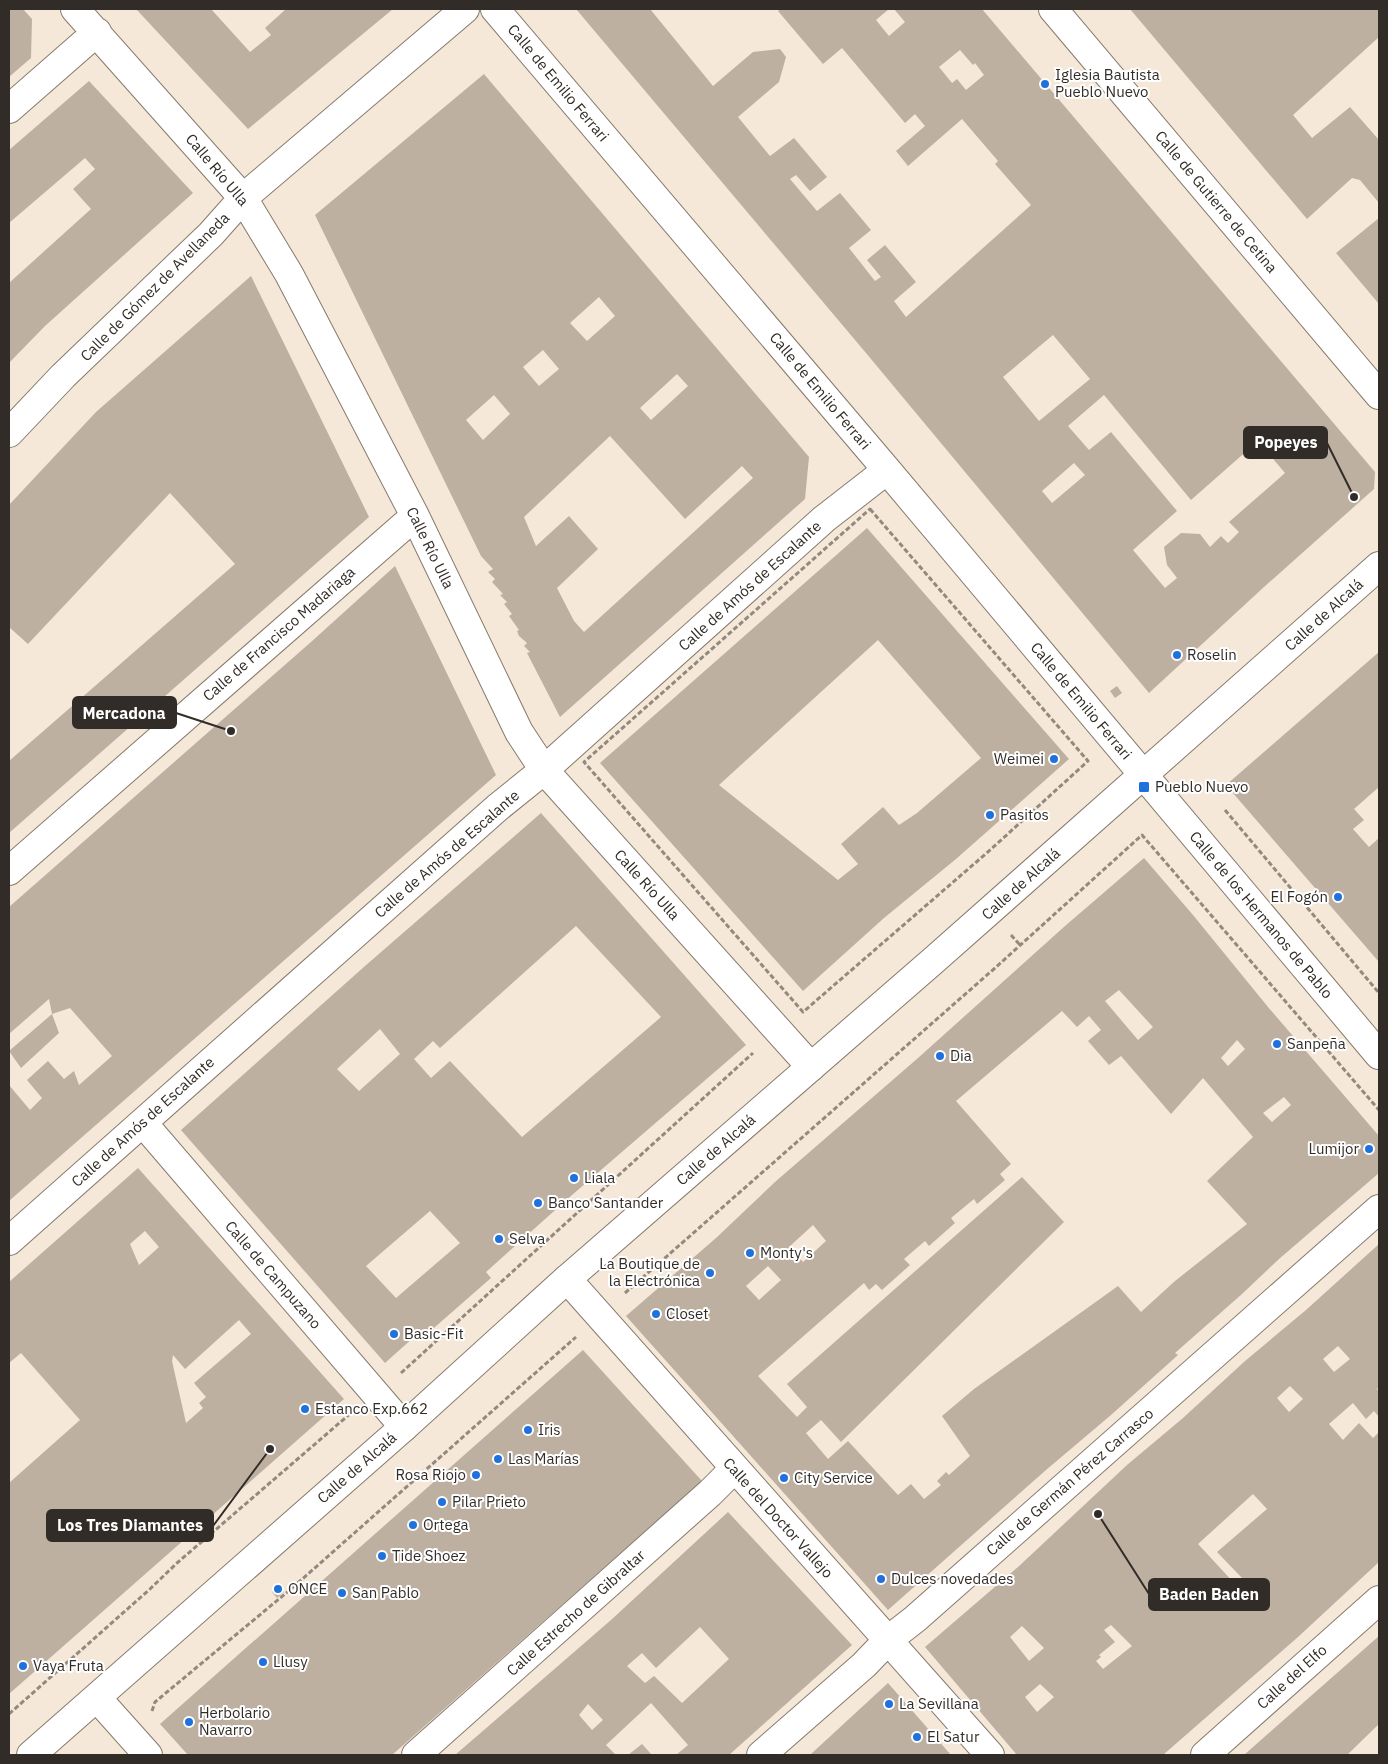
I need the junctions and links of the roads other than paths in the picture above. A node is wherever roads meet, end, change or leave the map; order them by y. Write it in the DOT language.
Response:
graph roads {
  1 [pos="75,9"];
  2 [pos="465,9"];
  3 [pos="495,9"];
  4 [pos="1053,9"];
  5 [pos="97,32"];
  6 [pos="9,109"];
  7 [pos="243,198"];
  8 [pos="1379,395"];
  9 [pos="9,433"];
  10 [pos="887,470"];
  11 [pos="415,516"];
  12 [pos="1379,566"];
  13 [pos="544,770"];
  14 [pos="1143,776"];
  15 [pos="9,871"];
  16 [pos="1379,1055"];
  17 [pos="811,1067"];
  18 [pos="143,1123"];
  19 [pos="1379,1209"];
  20 [pos="9,1241"];
  21 [pos="567,1279"];
  22 [pos="404,1427"];
  23 [pos="734,1469"];
  24 [pos="1379,1600"];
  25 [pos="888,1640"];
  26 [pos="97,1698"];
  27 [pos="31,1755"];
  28 [pos="148,1755"];
  29 [pos="416,1755"];
  30 [pos="761,1755"];
  31 [pos="990,1755"];
  32 [pos="1205,1755"];
  1 -- 5 [label="street, Calle Río Ulla"];
  2 -- 7 [label="street, Calle de Gómez de Avellaneda"];
  3 -- 10 [label="street, Calle de Emilio Ferrari"];
  4 -- 8 [label="street, Calle de Gutierre de Cetina"];
  5 -- 6 [label="street"];
  5 -- 7 [label="street, Calle Río Ulla"];
  7 -- 9 [label="street, Calle de Gómez de Avellaneda"];
  7 -- 11 [label="street, Calle Río Ulla"];
  10 -- 13 [label="street, Calle de Amós de Escalante"];
  10 -- 14 [label="street, Calle de Emilio Ferrari"];
  11 -- 13 [label="street, Calle Río Ulla"];
  11 -- 15 [label="street, Calle de Francisco Madariaga"];
  12 -- 14 [label="street, Calle de Alcalá"];
  13 -- 17 [label="street, Calle Río Ulla"];
  13 -- 18 [label="street, Calle de Amós de Escalante"];
  14 -- 16 [label="street, Calle de los Hermanos de Pablo"];
  14 -- 17 [label="street, Calle de Alcalá"];
  17 -- 21 [label="street, Calle de Alcalá"];
  18 -- 20 [label="street, Calle de Amós de Escalante"];
  18 -- 22 [label="street, Calle de Campuzano"];
  19 -- 25 [label="street, Calle de Germán Pérez Carrasco"];
  21 -- 22 [label="street, Calle de Alcalá"];
  21 -- 23 [label="street, Calle del Doctor Vallejo"];
  22 -- 26 [label="street, Calle de Alcalá"];
  23 -- 25 [label="street, Calle del Doctor Vallejo"];
  23 -- 29 [label="street, Calle Estrecho de Gibraltar"];
  24 -- 32 [label="street, Calle del Elfo"];
  25 -- 30 [label="street, Calle de Germán Pérez Carrasco"];
  25 -- 31 [label="street, Calle del Doctor Vallejo"];
  26 -- 27 [label="street, Calle de Alcalá"];
  26 -- 28 [label="street"];
}
